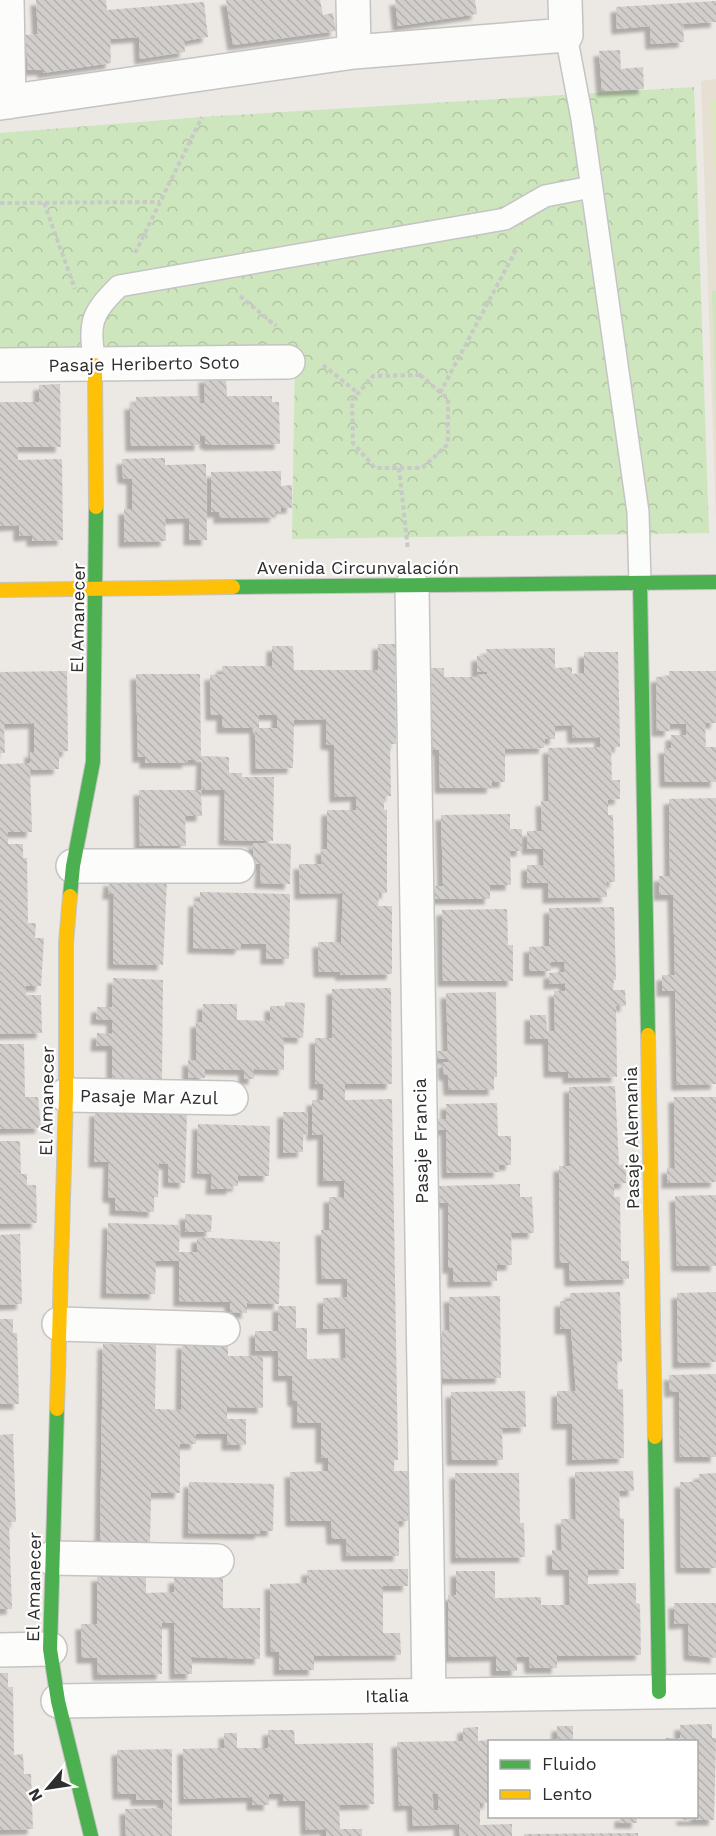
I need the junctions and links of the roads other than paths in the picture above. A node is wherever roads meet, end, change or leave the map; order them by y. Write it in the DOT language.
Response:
graph roads {
  1 [pos="7,0"];
  2 [pos="353,0"];
  3 [pos="565,0"];
  4 [pos="566,35"];
  5 [pos="354,52"];
  6 [pos="4,102"];
  7 [pos="591,187"];
  8 [pos="93,350"];
  9 [pos="288,362"];
  10 [pos="0,365"];
  11 [pos="716,582"];
  12 [pos="640,583"];
  13 [pos="412,586"];
  14 [pos="98,588"];
  15 [pos="0,590"];
  16 [pos="73,866"];
  17 [pos="238,866"];
  18 [pos="66,1095"];
  19 [pos="231,1098"];
  20 [pos="59,1324"];
  21 [pos="223,1329"];
  22 [pos="52,1558"];
  23 [pos="217,1561"];
  24 [pos="50,1649"];
  25 [pos="0,1650"];
  26 [pos="716,1691"];
  27 [pos="659,1692"];
  28 [pos="429,1695"];
  29 [pos="58,1701"];
  30 [pos="91,1836"];
  1 -- 6 [label="street"];
  2 -- 5 [label="street"];
  3 -- 4 [label="street"];
  4 -- 5 [label="street"];
  4 -- 7 [label="lane"];
  5 -- 6 [label="street"];
  7 -- 8 [label="lane"];
  7 -- 12 [label="lane"];
  8 -- 9 [label="street, Pasaje Heriberto Soto"];
  8 -- 10 [label="street, Pasaje Heriberto Soto"];
  8 -- 14 [label="street, El Amanecer"];
  11 -- 12 [label="street, Avenida Circunvalación"];
  12 -- 13 [label="street, Avenida Circunvalación"];
  12 -- 27 [label="street, Pasaje Alemania"];
  13 -- 14 [label="street, Avenida Circunvalación"];
  13 -- 28 [label="street, Pasaje Francia"];
  14 -- 15 [label="street, Avenida Circunvalación"];
  14 -- 16 [label="street, El Amanecer"];
  16 -- 17 [label="street"];
  16 -- 18 [label="street, El Amanecer"];
  18 -- 19 [label="street, Pasaje Mar Azul"];
  18 -- 20 [label="street, El Amanecer"];
  20 -- 21 [label="street"];
  20 -- 22 [label="street, El Amanecer"];
  22 -- 23 [label="street"];
  22 -- 24 [label="street, El Amanecer"];
  24 -- 25 [label="street"];
  24 -- 29 [label="street, El Amanecer"];
  26 -- 27 [label="street, Italia"];
  27 -- 28 [label="street, Italia"];
  28 -- 29 [label="street, Italia"];
  29 -- 30 [label="street, El Amanecer"];
}
